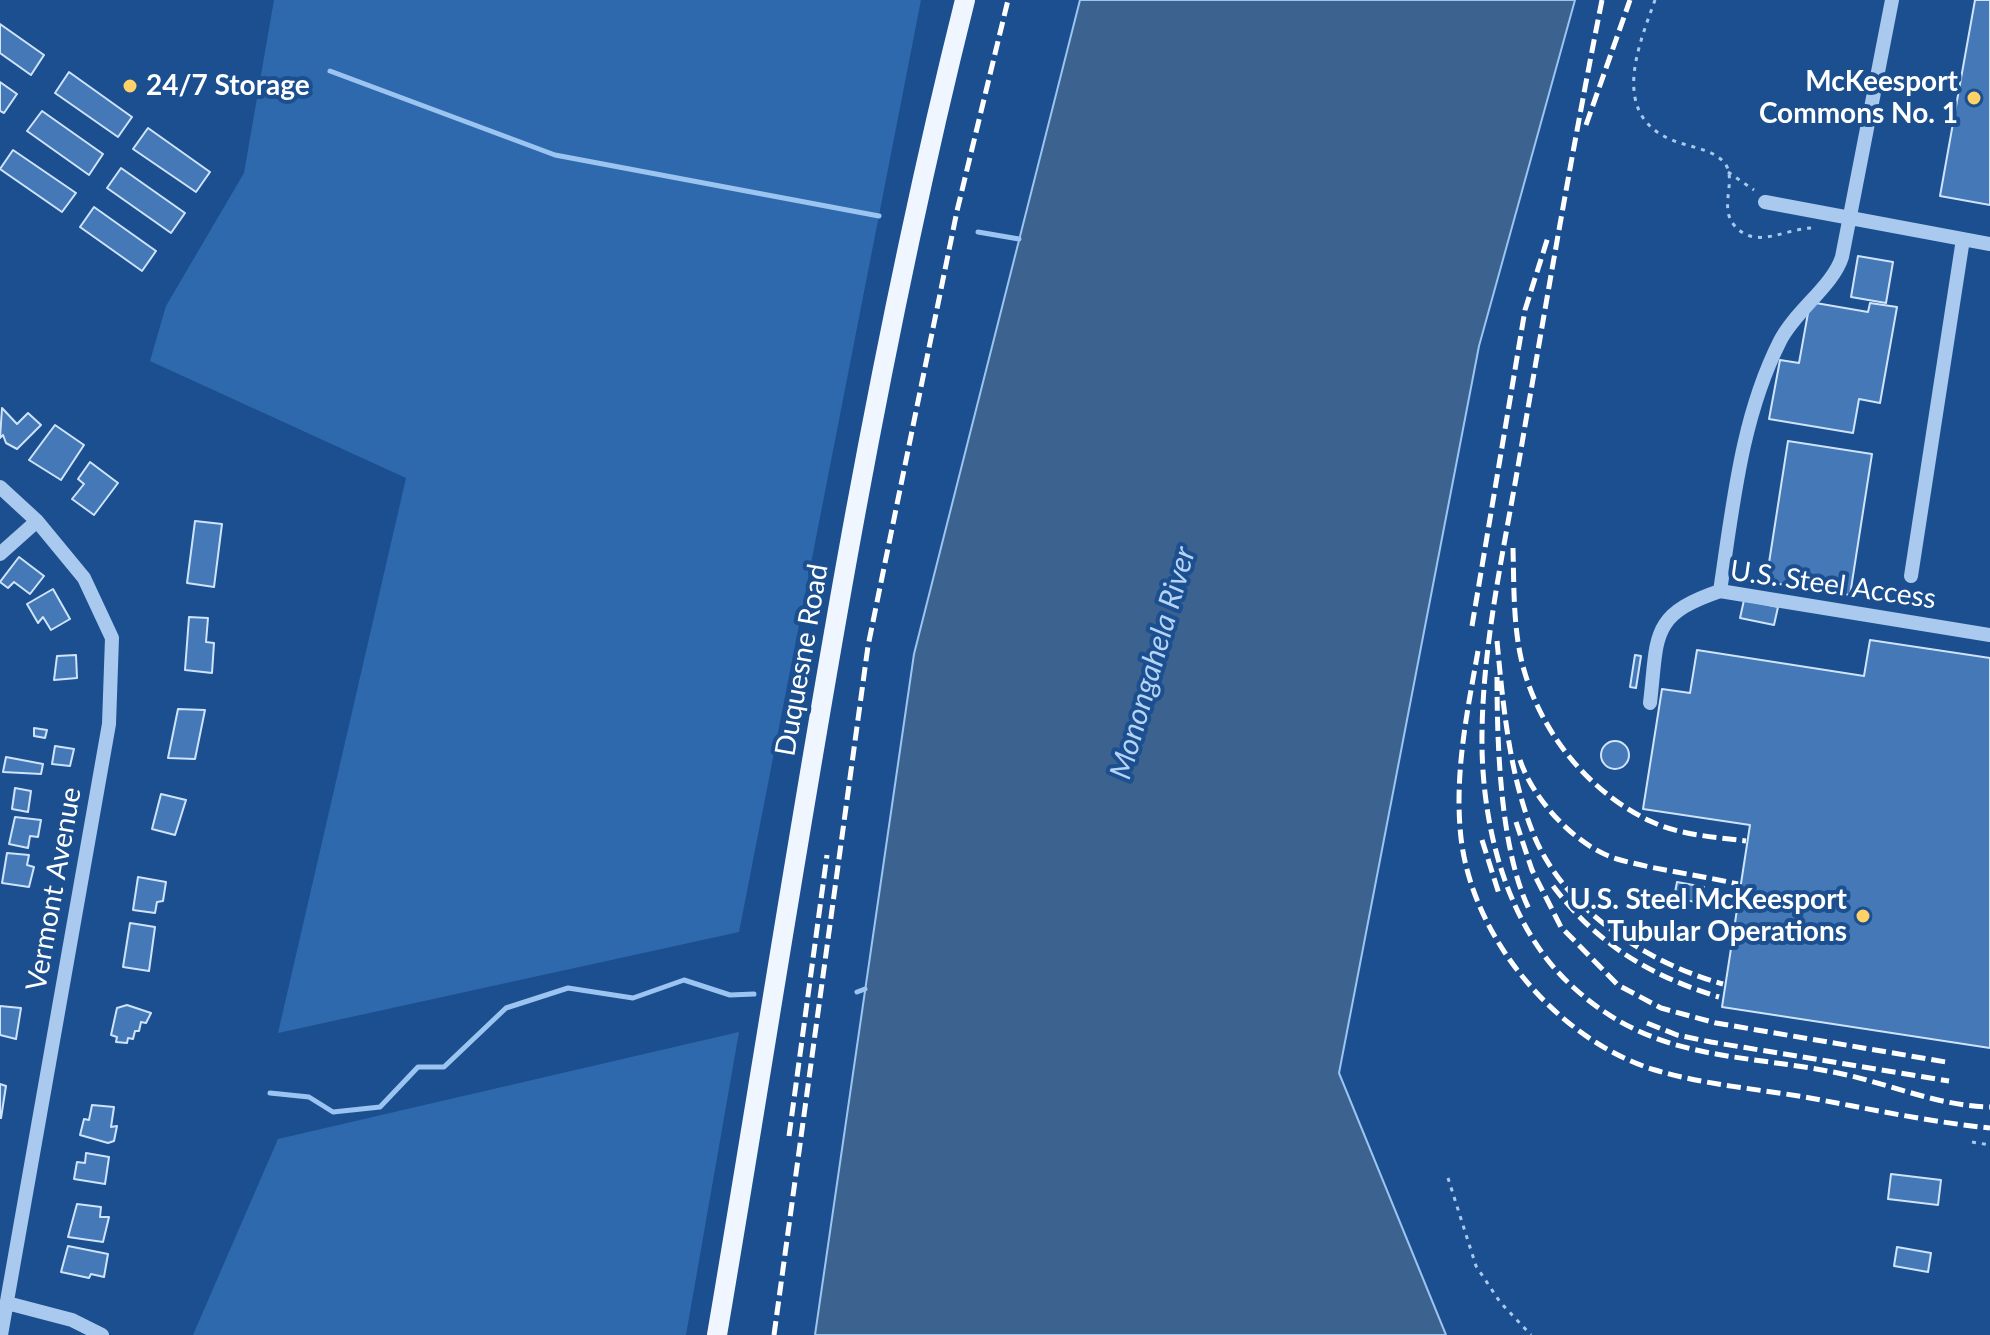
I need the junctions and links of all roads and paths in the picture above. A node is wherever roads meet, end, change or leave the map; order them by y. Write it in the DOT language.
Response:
graph roads {
  1 [pos="965,0"];
  2 [pos="1655,0"];
  3 [pos="1892,0"];
  4 [pos="1728,172"];
  5 [pos="1765,202"];
  6 [pos="1852,218"];
  7 [pos="1848,234"];
  8 [pos="1963,239"];
  9 [pos="1990,244"];
  10 [pos="0,487"];
  11 [pos="37,521"];
  12 [pos="0,554"];
  13 [pos="1911,576"];
  14 [pos="1720,591"];
  15 [pos="1990,635"];
  16 [pos="1650,703"];
  17 [pos="1972,1142"];
  18 [pos="1990,1145"];
  19 [pos="1448,1178"];
  20 [pos="7,1303"];
  21 [pos="1,1335"];
  22 [pos="102,1335"];
  23 [pos="717,1335"];
  24 [pos="1531,1335"];
  1 -- 23 [label="main road, Duquesne Road"];
  2 -- 4 [label="path"];
  3 -- 6 [label="street"];
  4 -- 5 [label="path"];
  4 -- 7 [label="path"];
  5 -- 6 [label="street"];
  6 -- 7 [label="street"];
  6 -- 8 [label="street"];
  7 -- 14 [label="street"];
  8 -- 9 [label="street"];
  8 -- 13 [label="street"];
  10 -- 11 [label="street, Vermont Avenue"];
  11 -- 12 [label="street"];
  11 -- 20 [label="street, Vermont Avenue"];
  14 -- 15 [label="street, U.S. Steel Access"];
  14 -- 16 [label="street, U.S. Steel Access"];
  17 -- 18 [label="path"];
  19 -- 24 [label="path"];
  20 -- 21 [label="street, Vermont Avenue"];
  20 -- 22 [label="street"];
}
